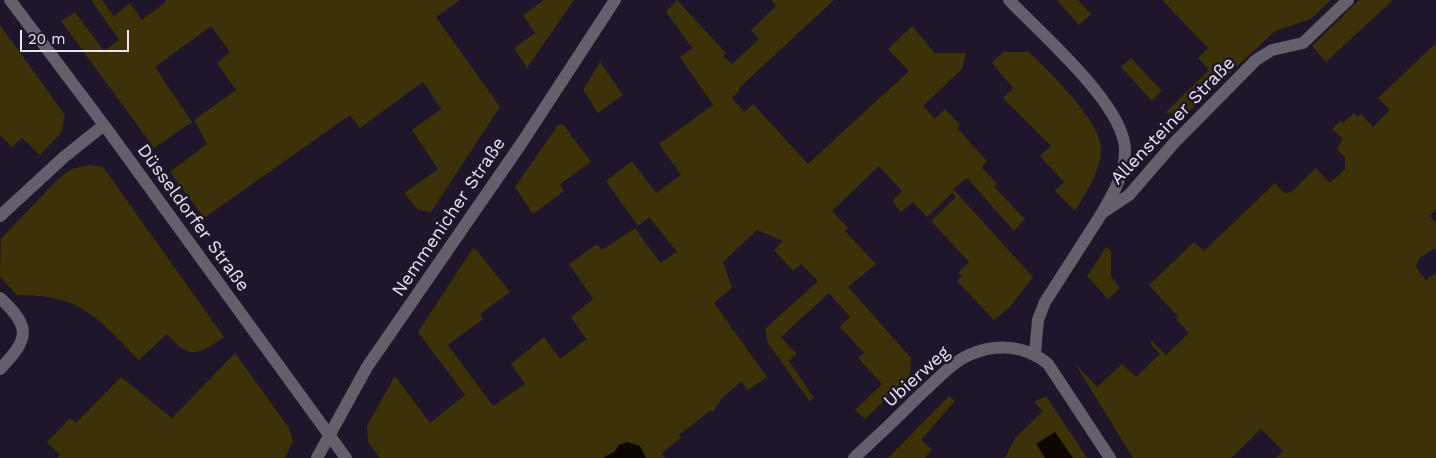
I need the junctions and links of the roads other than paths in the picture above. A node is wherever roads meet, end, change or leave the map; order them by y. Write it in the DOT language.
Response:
graph roads {
  1 [pos="10,0"];
  2 [pos="615,0"];
  3 [pos="1009,0"];
  4 [pos="1348,0"];
  5 [pos="104,125"];
  6 [pos="1102,213"];
  7 [pos="0,216"];
  8 [pos="0,298"];
  9 [pos="1035,353"];
  10 [pos="0,368"];
  11 [pos="328,435"];
  12 [pos="318,458"];
  13 [pos="346,458"];
  14 [pos="854,458"];
  15 [pos="1110,458"];
  1 -- 5 [label="street, Düsseldorfer Straße"];
  2 -- 11 [label="street, Nemmenicher Straße"];
  3 -- 6 [label="street"];
  4 -- 6 [label="street, Allensteiner Straße"];
  5 -- 7 [label="street"];
  5 -- 11 [label="street, Düsseldorfer Straße"];
  6 -- 9 [label="street, Allensteiner Straße"];
  8 -- 10 [label="street"];
  9 -- 14 [label="street, Ubierweg"];
  9 -- 15 [label="street"];
  11 -- 12 [label="street, Nemmenicher Straße"];
  11 -- 13 [label="street, Düsseldorfer Straße"];
}
